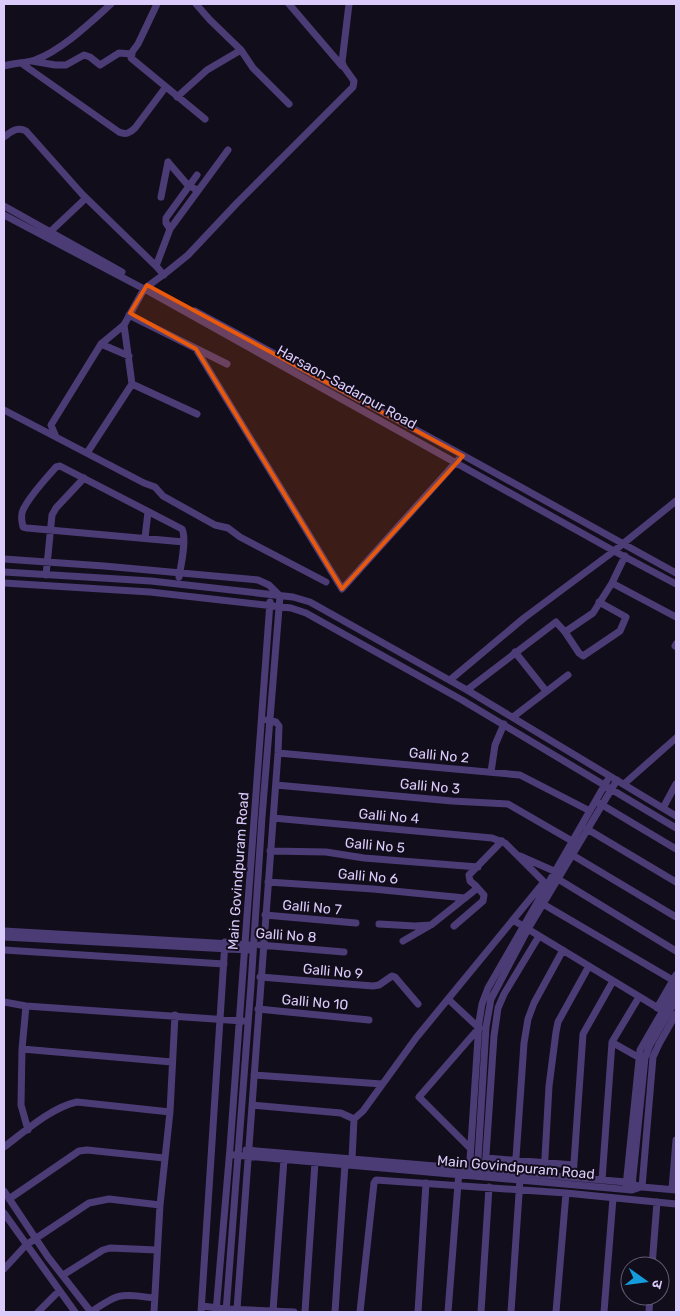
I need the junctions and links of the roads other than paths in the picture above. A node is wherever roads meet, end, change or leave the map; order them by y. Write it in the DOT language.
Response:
graph roads {
  1 [pos="111,4"];
  2 [pos="157,4"];
  3 [pos="196,4"];
  4 [pos="289,4"];
  5 [pos="349,4"];
  6 [pos="241,50"];
  7 [pos="132,54"];
  8 [pos="32,61"];
  9 [pos="20,63"];
  10 [pos="4,66"];
  11 [pos="344,67"];
  12 [pos="165,88"];
  13 [pos="178,97"];
  14 [pos="289,104"];
  15 [pos="205,119"];
  16 [pos="4,137"];
  17 [pos="228,150"];
  18 [pos="197,175"];
  19 [pos="189,185"];
  20 [pos="198,191"];
  21 [pos="161,197"];
  22 [pos="86,198"];
  23 [pos="4,206"];
  24 [pos="4,215"];
  25 [pos="170,229"];
  26 [pos="50,232"];
  27 [pos="156,266"];
  28 [pos="164,275"];
  29 [pos="145,287"];
  30 [pos="129,315"];
  31 [pos="124,325"];
  32 [pos="101,344"];
  33 [pos="196,349"];
  34 [pos="129,356"];
  35 [pos="227,364"];
  36 [pos="132,384"];
  37 [pos="4,410"];
  38 [pos="197,414"];
  39 [pos="56,437"];
  40 [pos="87,453"];
  41 [pos="462,456"];
  42 [pos="456,462"];
  43 [pos="84,478"];
  44 [pos="676,501"];
  45 [pos="148,512"];
  46 [pos="50,529"];
  47 [pos="145,538"];
  48 [pos="184,542"];
  49 [pos="624,543"];
  50 [pos="614,551"];
  51 [pos="625,556"];
  52 [pos="4,558"];
  53 [pos="47,562"];
  54 [pos="4,572"];
  55 [pos="180,573"];
  56 [pos="676,573"];
  57 [pos="46,575"];
  58 [pos="326,582"];
  59 [pos="4,583"];
  60 [pos="612,583"];
  61 [pos="178,584"];
  62 [pos="676,584"];
  63 [pos="271,595"];
  64 [pos="280,596"];
  65 [pos="599,602"];
  66 [pos="270,606"];
  67 [pos="279,607"];
  68 [pos="676,617"];
  69 [pos="564,632"];
  70 [pos="516,652"];
  71 [pos="568,675"];
  72 [pos="450,680"];
  73 [pos="467,690"];
  74 [pos="546,691"];
  75 [pos="513,717"];
  76 [pos="262,720"];
  77 [pos="270,720"];
  78 [pos="504,724"];
  79 [pos="676,738"];
  80 [pos="278,753"];
  81 [pos="491,772"];
  82 [pos="613,778"];
  83 [pos="624,784"];
  84 [pos="676,784"];
  85 [pos="276,785"];
  86 [pos="608,786"];
  87 [pos="599,802"];
  88 [pos="663,808"];
  89 [pos="590,811"];
  90 [pos="676,816"];
  91 [pos="273,818"];
  92 [pos="676,828"];
  93 [pos="588,829"];
  94 [pos="502,841"];
  95 [pos="572,841"];
  96 [pos="676,849"];
  97 [pos="270,851"];
  98 [pos="569,853"];
  99 [pos="517,855"];
  100 [pos="478,867"];
  101 [pos="554,871"];
  102 [pos="558,879"];
  103 [pos="268,882"];
  104 [pos="676,882"];
  105 [pos="548,885"];
  106 [pos="476,886"];
  107 [pos="466,898"];
  108 [pos="543,904"];
  109 [pos="266,915"];
  110 [pos="676,917"];
  111 [pos="513,920"];
  112 [pos="356,924"];
  113 [pos="378,924"];
  114 [pos="431,925"];
  115 [pos="454,926"];
  116 [pos="525,927"];
  117 [pos="4,931"];
  118 [pos="539,936"];
  119 [pos="4,937"];
  120 [pos="403,942"];
  121 [pos="225,945"];
  122 [pos="263,946"];
  123 [pos="250,947"];
  124 [pos="4,950"];
  125 [pos="563,950"];
  126 [pos="676,951"];
  127 [pos="344,952"];
  128 [pos="224,964"];
  129 [pos="589,966"];
  130 [pos="260,978"];
  131 [pos="613,981"];
  132 [pos="675,982"];
  133 [pos="639,997"];
  134 [pos="448,999"];
  135 [pos="676,1000"];
  136 [pos="4,1002"];
  137 [pos="418,1004"];
  138 [pos="26,1006"];
  139 [pos="258,1009"];
  140 [pos="660,1009"];
  141 [pos="676,1014"];
  142 [pos="175,1015"];
  143 [pos="220,1019"];
  144 [pos="369,1020"];
  145 [pos="240,1021"];
  146 [pos="249,1021"];
  147 [pos="479,1028"];
  148 [pos="615,1044"];
  149 [pos="22,1050"];
  150 [pos="638,1058"];
  151 [pos="172,1062"];
  152 [pos="254,1075"];
  153 [pos="382,1084"];
  154 [pos="252,1105"];
  155 [pos="170,1112"];
  156 [pos="354,1119"];
  157 [pos="28,1130"];
  158 [pos="676,1140"];
  159 [pos="4,1147"];
  160 [pos="470,1148"];
  161 [pos="230,1152"];
  162 [pos="239,1152"];
  163 [pos="250,1153"];
  164 [pos="164,1158"];
  165 [pos="352,1158"];
  166 [pos="486,1158"];
  167 [pos="284,1159"];
  168 [pos="515,1160"];
  169 [pos="316,1162"];
  170 [pos="545,1162"];
  171 [pos="345,1164"];
  172 [pos="574,1165"];
  173 [pos="459,1171"];
  174 [pos="469,1171"];
  175 [pos="480,1171"];
  176 [pos="514,1172"];
  177 [pos="544,1175"];
  178 [pos="573,1177"];
  179 [pos="520,1179"];
  180 [pos="602,1180"];
  181 [pos="426,1183"];
  182 [pos="458,1185"];
  183 [pos="629,1186"];
  184 [pos="642,1187"];
  185 [pos="489,1188"];
  186 [pos="674,1190"];
  187 [pos="4,1191"];
  188 [pos="519,1191"];
  189 [pos="566,1193"];
  190 [pos="613,1198"];
  191 [pos="9,1199"];
  192 [pos="657,1202"];
  193 [pos="676,1204"];
  194 [pos="160,1205"];
  195 [pos="4,1213"];
  196 [pos="36,1238"];
  197 [pos="26,1245"];
  198 [pos="158,1250"];
  199 [pos="653,1256"];
  200 [pos="4,1270"];
  201 [pos="63,1276"];
  202 [pos="60,1291"];
  203 [pos="154,1298"];
  204 [pos="201,1309"];
  205 [pos="237,1309"];
  206 [pos="216,1310"];
  207 [pos="226,1311"];
  208 [pos="273,1311"];
  209 [pos="38,1312"];
  210 [pos="75,1312"];
  211 [pos="91,1312"];
  212 [pos="154,1312"];
  213 [pos="294,1312"];
  214 [pos="305,1312"];
  215 [pos="335,1312"];
  216 [pos="360,1312"];
  217 [pos="418,1312"];
  218 [pos="448,1312"];
  219 [pos="480,1312"];
  220 [pos="511,1312"];
  221 [pos="556,1312"];
  222 [pos="604,1312"];
  1 -- 8 [label="street"];
  2 -- 7 [label="street"];
  3 -- 6 [label="street"];
  4 -- 11 [label="street"];
  5 -- 11 [label="street"];
  6 -- 13 [label="street"];
  6 -- 14 [label="street"];
  7 -- 8 [label="street"];
  7 -- 12 [label="street"];
  8 -- 9 [label="street"];
  9 -- 10 [label="street"];
  9 -- 12 [label="street"];
  11 -- 28 [label="street"];
  12 -- 13 [label="street"];
  13 -- 15 [label="street"];
  16 -- 22 [label="street"];
  17 -- 20 [label="street"];
  18 -- 19 [label="street"];
  19 -- 20 [label="street"];
  19 -- 21 [label="street"];
  19 -- 25 [label="street"];
  20 -- 25 [label="street"];
  22 -- 26 [label="street"];
  22 -- 27 [label="street"];
  23 -- 26 [label="street, Harsaon-Sadarpur Road"];
  24 -- 29 [label="street, Harsaon-Sadarpur Road"];
  25 -- 27 [label="street"];
  26 -- 29 [label="street, Harsaon-Sadarpur Road"];
  27 -- 28 [label="street"];
  28 -- 29 [label="street"];
  29 -- 30 [label="street"];
  29 -- 41 [label="street, Harsaon-Sadarpur Road"];
  29 -- 42 [label="street, Harsaon-Sadarpur Road"];
  30 -- 31 [label="street"];
  30 -- 33 [label="street"];
  31 -- 32 [label="street"];
  31 -- 34 [label="street"];
  32 -- 34 [label="street"];
  32 -- 39 [label="street"];
  33 -- 35 [label="street"];
  33 -- 42 [label="street"];
  34 -- 36 [label="street"];
  36 -- 38 [label="street"];
  36 -- 40 [label="street"];
  37 -- 39 [label="street"];
  39 -- 40 [label="street"];
  40 -- 58 [label="street"];
  41 -- 42 [label="street"];
  41 -- 49 [label="street, Harsaon-Sadarpur Road"];
  42 -- 50 [label="street, Harsaon-Sadarpur Road"];
  43 -- 45 [label="street"];
  43 -- 46 [label="street"];
  43 -- 46 [label="street"];
  44 -- 49 [label="street"];
  45 -- 47 [label="street"];
  45 -- 48 [label="street"];
  46 -- 47 [label="street"];
  46 -- 53 [label="street"];
  47 -- 48 [label="street"];
  48 -- 55 [label="street"];
  49 -- 50 [label="street"];
  49 -- 56 [label="street, Harsaon-Sadarpur Road"];
  50 -- 51 [label="street, Harsaon-Sadarpur Road"];
  50 -- 72 [label="street"];
  51 -- 60 [label="street"];
  51 -- 62 [label="street, Harsaon-Sadarpur Road"];
  52 -- 53 [label="street"];
  53 -- 55 [label="street"];
  53 -- 57 [label="street"];
  54 -- 57 [label="street"];
  55 -- 61 [label="street"];
  55 -- 64 [label="street"];
  57 -- 61 [label="street"];
  59 -- 66 [label="street"];
  60 -- 65 [label="street"];
  60 -- 68 [label="street"];
  61 -- 63 [label="street"];
  63 -- 64 [label="street"];
  63 -- 66 [label="street, Main Govindpuram Road"];
  64 -- 67 [label="street, Main Govindpuram Road"];
  64 -- 72 [label="street"];
  65 -- 69 [label="street"];
  65 -- 69 [label="street"];
  66 -- 67 [label="street"];
  66 -- 76 [label="street, Main Govindpuram Road"];
  67 -- 77 [label="street, Main Govindpuram Road"];
  67 -- 78 [label="street"];
  69 -- 70 [label="street"];
  70 -- 73 [label="street"];
  70 -- 74 [label="street"];
  71 -- 74 [label="street"];
  72 -- 73 [label="street"];
  73 -- 75 [label="street"];
  74 -- 75 [label="street"];
  75 -- 82 [label="street"];
  76 -- 77 [label="street"];
  76 -- 123 [label="street, Main Govindpuram Road"];
  77 -- 80 [label="street"];
  77 -- 123 [label="street, Main Govindpuram Road"];
  78 -- 81 [label="street"];
  78 -- 86 [label="street"];
  79 -- 83 [label="street"];
  80 -- 81 [label="street, Galli No 2"];
  80 -- 85 [label="street"];
  81 -- 89 [label="street, Galli No 2"];
  82 -- 83 [label="street"];
  82 -- 86 [label="street"];
  83 -- 88 [label="street"];
  84 -- 88 [label="street"];
  85 -- 91 [label="street"];
  85 -- 95 [label="street, Galli No 3"];
  86 -- 87 [label="street"];
  86 -- 92 [label="street"];
  87 -- 89 [label="street"];
  87 -- 93 [label="street"];
  87 -- 96 [label="street"];
  88 -- 90 [label="street"];
  89 -- 95 [label="street"];
  91 -- 94 [label="street, Galli No 4"];
  91 -- 97 [label="street"];
  93 -- 98 [label="street"];
  93 -- 104 [label="street"];
  94 -- 99 [label="street"];
  94 -- 100 [label="street"];
  95 -- 98 [label="street"];
  97 -- 100 [label="street, Galli No 5"];
  97 -- 103 [label="street"];
  98 -- 101 [label="street"];
  98 -- 102 [label="street"];
  98 -- 110 [label="street"];
  99 -- 101 [label="street"];
  99 -- 105 [label="street"];
  100 -- 106 [label="street"];
  101 -- 105 [label="street"];
  102 -- 105 [label="street"];
  102 -- 126 [label="street"];
  103 -- 107 [label="street, Galli No 6"];
  103 -- 109 [label="street"];
  105 -- 108 [label="street"];
  105 -- 111 [label="street"];
  105 -- 116 [label="street"];
  106 -- 107 [label="street"];
  106 -- 115 [label="street"];
  107 -- 114 [label="street"];
  108 -- 116 [label="street"];
  108 -- 132 [label="street"];
  109 -- 112 [label="street, Galli No 7"];
  109 -- 122 [label="street"];
  111 -- 116 [label="street"];
  111 -- 134 [label="street"];
  113 -- 114 [label="street"];
  114 -- 120 [label="street"];
  116 -- 118 [label="street"];
  116 -- 147 [label="street"];
  116 -- 175 [label="street"];
  117 -- 121 [label="street"];
  118 -- 125 [label="street"];
  118 -- 166 [label="street"];
  119 -- 121 [label="street"];
  121 -- 123 [label="street, Galli No 8"];
  121 -- 128 [label="street"];
  122 -- 123 [label="street, Galli No 8"];
  122 -- 127 [label="street, Galli No 8"];
  122 -- 130 [label="street"];
  123 -- 145 [label="street, Main Govindpuram Road"];
  123 -- 146 [label="street, Main Govindpuram Road"];
  124 -- 128 [label="street"];
  125 -- 129 [label="street"];
  125 -- 168 [label="street"];
  128 -- 143 [label="street"];
  129 -- 131 [label="street"];
  129 -- 170 [label="street"];
  130 -- 137 [label="street, Galli No 9"];
  130 -- 139 [label="street"];
  131 -- 133 [label="street"];
  131 -- 172 [label="street"];
  132 -- 140 [label="street"];
  133 -- 140 [label="street"];
  133 -- 180 [label="street"];
  134 -- 147 [label="street"];
  134 -- 153 [label="street"];
  135 -- 183 [label="street"];
  136 -- 138 [label="street"];
  138 -- 142 [label="street"];
  138 -- 149 [label="street"];
  139 -- 144 [label="street, Galli No 10"];
  139 -- 152 [label="street"];
  140 -- 150 [label="street"];
  141 -- 184 [label="street"];
  142 -- 143 [label="street"];
  142 -- 151 [label="street"];
  143 -- 145 [label="street"];
  143 -- 204 [label="street"];
  145 -- 146 [label="street"];
  145 -- 161 [label="street, Main Govindpuram Road"];
  146 -- 162 [label="street, Main Govindpuram Road"];
  147 -- 160 [label="street"];
  147 -- 160 [label="street"];
  148 -- 150 [label="street"];
  149 -- 151 [label="street"];
  149 -- 157 [label="street"];
  150 -- 183 [label="street"];
  151 -- 155 [label="street"];
  152 -- 153 [label="street"];
  152 -- 154 [label="street"];
  153 -- 156 [label="street"];
  154 -- 156 [label="street"];
  154 -- 163 [label="street"];
  155 -- 157 [label="street"];
  155 -- 164 [label="street"];
  156 -- 165 [label="street"];
  157 -- 159 [label="street"];
  158 -- 186 [label="street"];
  160 -- 174 [label="street"];
  161 -- 162 [label="street, Main Govindpuram Road"];
  161 -- 206 [label="street, Main Govindpuram Road"];
  162 -- 163 [label="street, Main Govindpuram Road"];
  162 -- 207 [label="street, Main Govindpuram Road"];
  163 -- 165 [label="street, Main Govindpuram Road"];
  163 -- 167 [label="street, Main Govindpuram Road"];
  163 -- 205 [label="street"];
  164 -- 191 [label="street"];
  164 -- 194 [label="street"];
  165 -- 173 [label="street, Main Govindpuram Road"];
  166 -- 168 [label="street"];
  166 -- 175 [label="street"];
  167 -- 169 [label="street, Main Govindpuram Road"];
  167 -- 208 [label="street"];
  168 -- 170 [label="street"];
  168 -- 176 [label="street"];
  169 -- 171 [label="street, Main Govindpuram Road"];
  169 -- 214 [label="street"];
  170 -- 172 [label="street"];
  170 -- 177 [label="street"];
  171 -- 173 [label="street, Main Govindpuram Road"];
  171 -- 215 [label="street"];
  172 -- 178 [label="street"];
  173 -- 174 [label="street, Main Govindpuram Road"];
  173 -- 182 [label="street"];
  174 -- 175 [label="street, Main Govindpuram Road"];
  175 -- 176 [label="street, Main Govindpuram Road"];
  175 -- 179 [label="street, Main Govindpuram Road"];
  176 -- 177 [label="street, Main Govindpuram Road"];
  177 -- 178 [label="street, Main Govindpuram Road"];
  178 -- 180 [label="street, Main Govindpuram Road"];
  179 -- 183 [label="street, Main Govindpuram Road"];
  179 -- 188 [label="street"];
  180 -- 183 [label="street, Main Govindpuram Road"];
  181 -- 182 [label="street"];
  181 -- 216 [label="street"];
  181 -- 217 [label="street"];
  182 -- 185 [label="street"];
  182 -- 218 [label="street"];
  183 -- 184 [label="street, Main Govindpuram Road"];
  184 -- 186 [label="street, Main Govindpuram Road"];
  185 -- 188 [label="street"];
  185 -- 219 [label="street"];
  187 -- 191 [label="street"];
  188 -- 189 [label="street"];
  188 -- 220 [label="street"];
  189 -- 190 [label="street"];
  189 -- 221 [label="street"];
  190 -- 192 [label="street"];
  190 -- 222 [label="street"];
  191 -- 196 [label="street"];
  192 -- 193 [label="street"];
  192 -- 199 [label="street"];
  194 -- 196 [label="street"];
  194 -- 198 [label="street"];
  195 -- 197 [label="street"];
  196 -- 197 [label="street"];
  196 -- 201 [label="street"];
  197 -- 200 [label="street"];
  197 -- 202 [label="street"];
  198 -- 201 [label="street"];
  198 -- 203 [label="street"];
  201 -- 211 [label="street"];
  202 -- 209 [label="street"];
  202 -- 210 [label="street"];
  203 -- 211 [label="street"];
  203 -- 212 [label="street"];
  204 -- 206 [label="street"];
  205 -- 207 [label="street"];
  205 -- 208 [label="street"];
  206 -- 207 [label="street"];
  208 -- 213 [label="street"];
}
